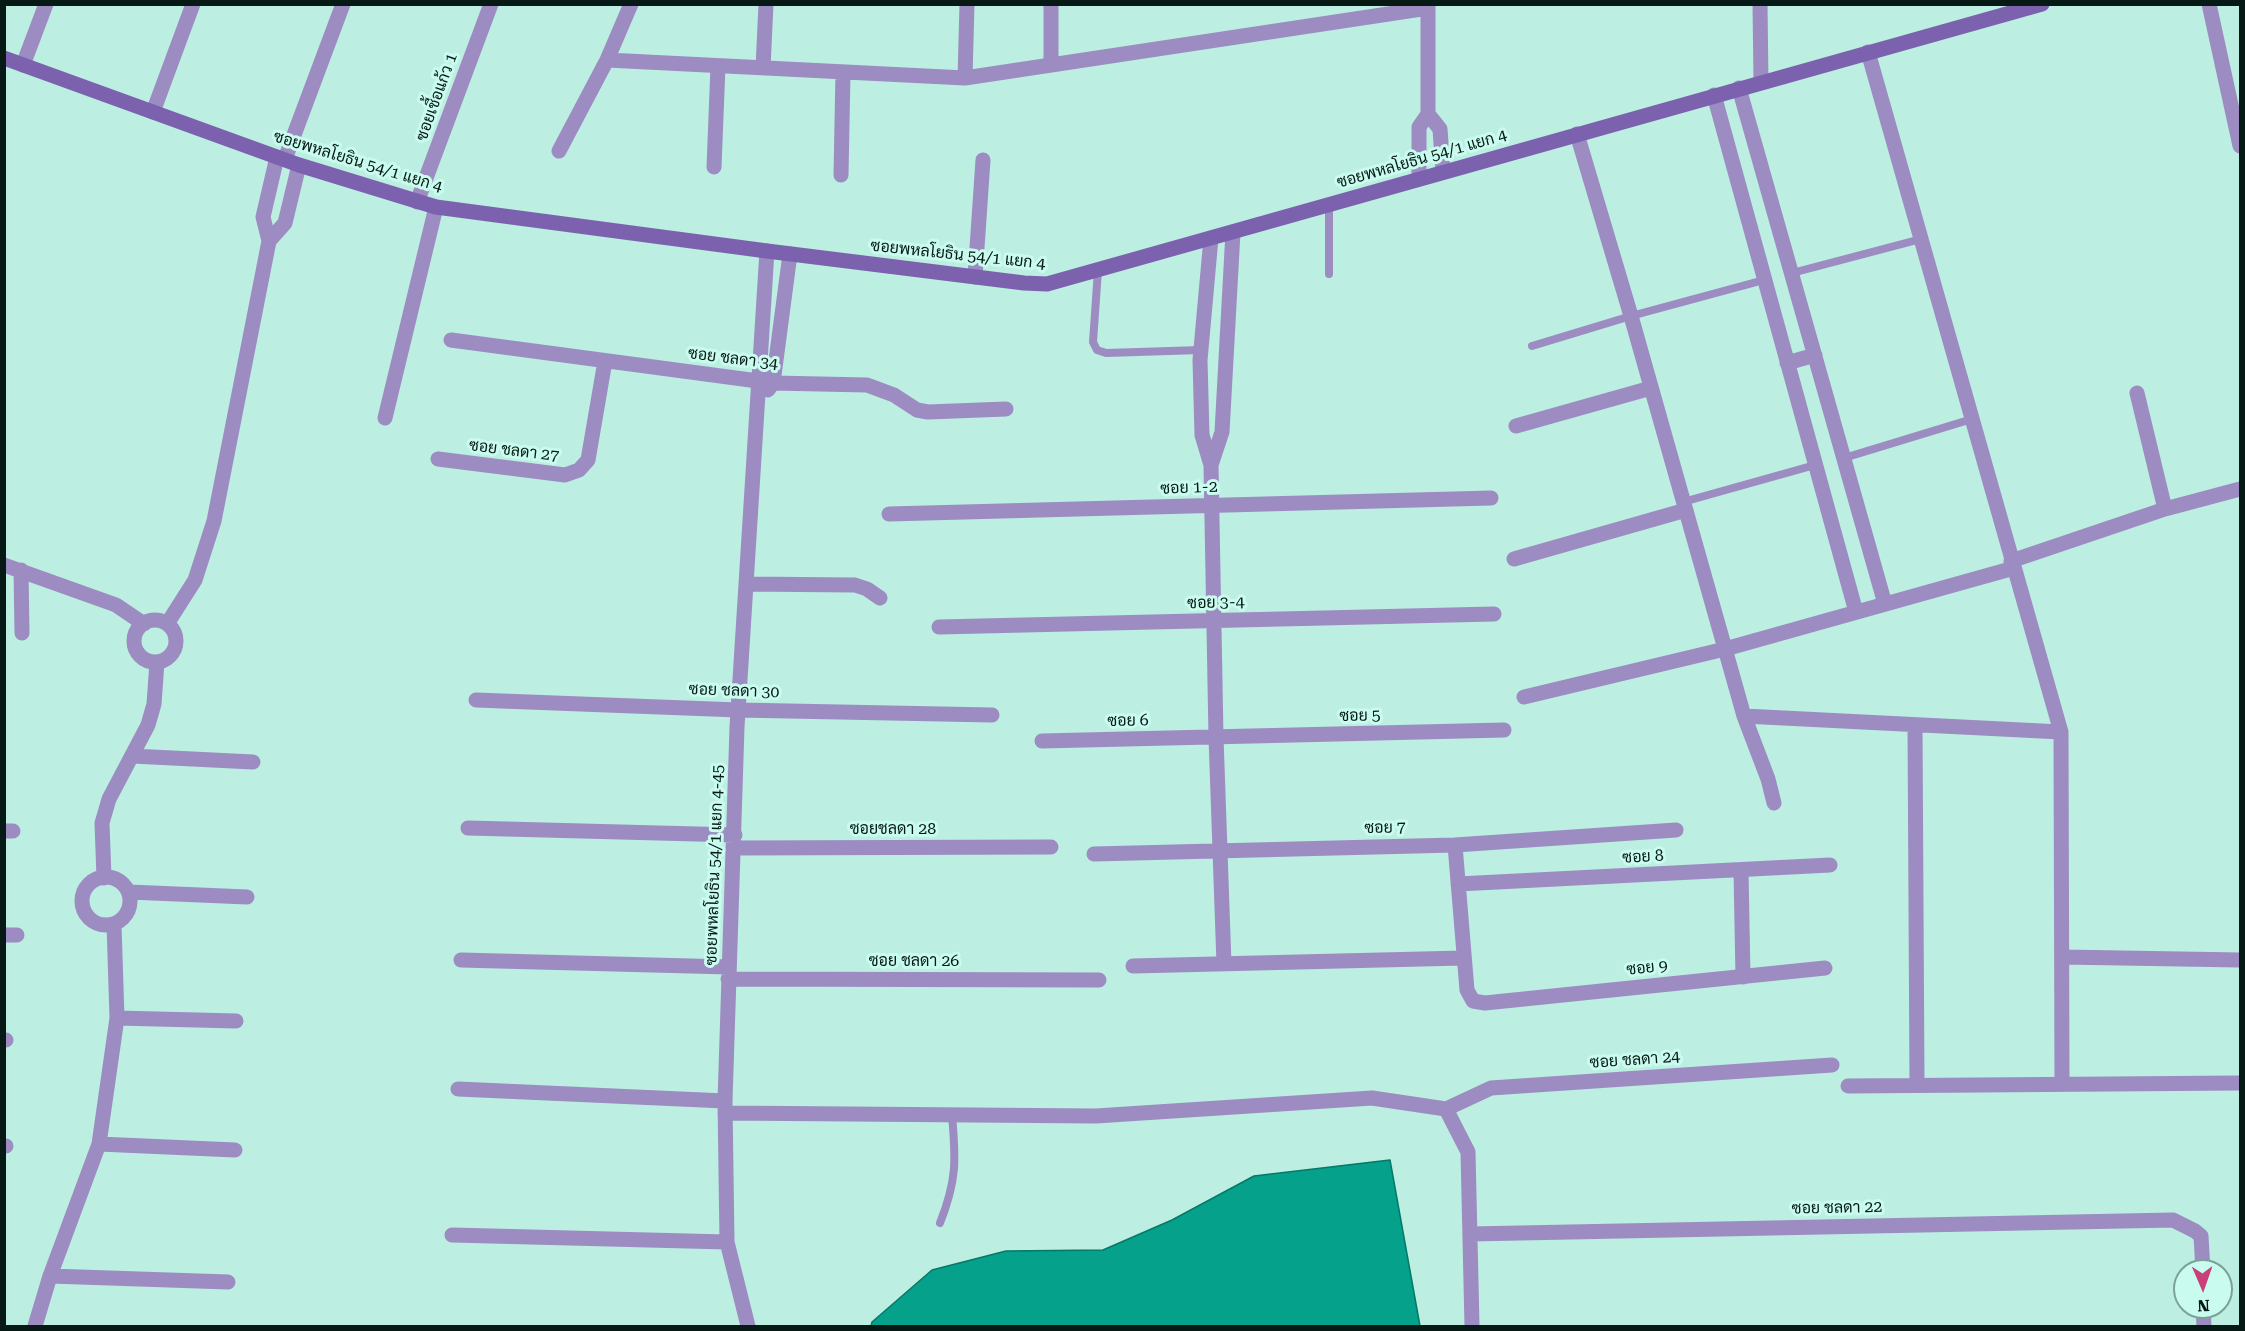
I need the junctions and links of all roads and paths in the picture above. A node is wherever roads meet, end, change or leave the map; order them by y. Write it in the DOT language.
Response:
graph roads {
  1 [pos="46,4"];
  2 [pos="193,4"];
  3 [pos="343,4"];
  4 [pos="490,4"];
  5 [pos="631,4"];
  6 [pos="766,4"];
  7 [pos="968,4"];
  8 [pos="1051,4"];
  9 [pos="1760,4"];
  10 [pos="2042,4"];
  11 [pos="2209,4"];
  12 [pos="1428,7"];
  13 [pos="2024,7"];
  14 [pos="1868,52"];
  15 [pos="4,58"];
  16 [pos="607,60"];
  17 [pos="23,65"];
  18 [pos="1051,65"];
  19 [pos="718,66"];
  20 [pos="763,68"];
  21 [pos="843,72"];
  22 [pos="965,78"];
  23 [pos="1761,82"];
  24 [pos="1739,88"];
  25 [pos="1713,95"];
  26 [pos="153,112"];
  27 [pos="1428,114"];
  28 [pos="1577,134"];
  29 [pos="1755,146"];
  30 [pos="2241,146"];
  31 [pos="559,151"];
  32 [pos="1730,153"];
  33 [pos="287,160"];
  34 [pos="982,160"];
  35 [pos="714,167"];
  36 [pos="1443,172"];
  37 [pos="841,175"];
  38 [pos="1419,179"];
  39 [pos="417,202"];
  40 [pos="1329,205"];
  41 [pos="436,207"];
  42 [pos="1233,232"];
  43 [pos="1211,238"];
  44 [pos="1921,239"];
  45 [pos="269,241"];
  46 [pos="767,251"];
  47 [pos="790,254"];
  48 [pos="1098,270"];
  49 [pos="1792,273"];
  50 [pos="1329,274"];
  51 [pos="975,277"];
  52 [pos="1764,280"];
  53 [pos="1631,316"];
  54 [pos="451,340"];
  55 [pos="1532,346"];
  56 [pos="1201,350"];
  57 [pos="1815,355"];
  58 [pos="605,361"];
  59 [pos="1787,363"];
  60 [pos="757,381"];
  61 [pos="773,383"];
  62 [pos="1651,388"];
  63 [pos="2137,393"];
  64 [pos="758,402"];
  65 [pos="1006,410"];
  66 [pos="385,418"];
  67 [pos="1972,419"];
  68 [pos="1515,426"];
  69 [pos="1844,458"];
  70 [pos="438,459"];
  71 [pos="1211,465"];
  72 [pos="1815,465"];
  73 [pos="2241,489"];
  74 [pos="1491,498"];
  75 [pos="1212,505"];
  76 [pos="1684,506"];
  77 [pos="2164,509"];
  78 [pos="889,514"];
  79 [pos="1514,559"];
  80 [pos="4,565"];
  81 [pos="2013,565"];
  82 [pos="21,570"];
  83 [pos="746,584"];
  84 [pos="880,598"];
  85 [pos="1886,604"];
  86 [pos="1856,612"];
  87 [pos="1494,614"];
  88 [pos="1214,621"];
  89 [pos="144,624"];
  90 [pos="167,624"];
  91 [pos="939,627"];
  92 [pos="22,633"];
  93 [pos="1725,649"];
  94 [pos="157,662"];
  95 [pos="1524,698"];
  96 [pos="476,700"];
  97 [pos="738,710"];
  98 [pos="992,715"];
  99 [pos="1744,716"];
  100 [pos="1915,724"];
  101 [pos="1504,730"];
  102 [pos="2061,732"];
  103 [pos="1216,737"];
  104 [pos="1042,741"];
  105 [pos="132,756"];
  106 [pos="253,762"];
  107 [pos="1774,803"];
  108 [pos="468,828"];
  109 [pos="1676,830"];
  110 [pos="734,841"];
  111 [pos="1455,845"];
  112 [pos="1051,847"];
  113 [pos="1220,850"];
  114 [pos="1094,854"];
  115 [pos="1830,866"];
  116 [pos="1741,870"];
  117 [pos="104,878"];
  118 [pos="1458,884"];
  119 [pos="129,892"];
  120 [pos="248,897"];
  121 [pos="114,924"];
  122 [pos="1463,957"];
  123 [pos="2062,957"];
  124 [pos="461,960"];
  125 [pos="2241,960"];
  126 [pos="1224,964"];
  127 [pos="1133,966"];
  128 [pos="1825,968"];
  129 [pos="729,973"];
  130 [pos="1743,976"];
  131 [pos="1099,980"];
  132 [pos="117,1018"];
  133 [pos="236,1021"];
  134 [pos="1832,1065"];
  135 [pos="2241,1083"];
  136 [pos="2062,1084"];
  137 [pos="1917,1085"];
  138 [pos="1848,1086"];
  139 [pos="458,1089"];
  140 [pos="725,1107"];
  141 [pos="1446,1109"];
  142 [pos="952,1115"];
  143 [pos="99,1144"];
  144 [pos="235,1150"];
  145 [pos="940,1223"];
  146 [pos="452,1234"];
  147 [pos="1470,1234"];
  148 [pos="727,1242"];
  149 [pos="2202,1259"];
  150 [pos="50,1276"];
  151 [pos="228,1282"];
  152 [pos="35,1326"];
  153 [pos="748,1326"];
  154 [pos="1472,1326"];
  1 -- 17 [label="street"];
  2 -- 26 [label="street"];
  3 -- 33 [label="street"];
  4 -- 39 [label="street, ซอยเชื้อแก้ว 1"];
  5 -- 16 [label="street"];
  6 -- 20 [label="street"];
  7 -- 22 [label="street"];
  8 -- 18 [label="street"];
  9 -- 23 [label="street"];
  10 -- 13 [label="street, ซอยพหลโยธิน 54/1 แยก 4"];
  11 -- 30 [label="street"];
  12 -- 18 [label="street"];
  12 -- 27 [label="street"];
  13 -- 14 [label="street, ซอยพหลโยธิน 54/1 แยก 4"];
  14 -- 23 [label="street, ซอยพหลโยธิน 54/1 แยก 4"];
  14 -- 44 [label="street"];
  15 -- 17 [label="street, ซอยพหลโยธิน 54/1 แยก 4"];
  16 -- 19 [label="street"];
  16 -- 31 [label="street"];
  17 -- 26 [label="street, ซอยพหลโยธิน 54/1 แยก 4"];
  18 -- 22 [label="street"];
  19 -- 20 [label="street"];
  19 -- 35 [label="street"];
  20 -- 21 [label="street"];
  21 -- 22 [label="street"];
  21 -- 37 [label="street"];
  23 -- 24 [label="street, ซอยพหลโยธิน 54/1 แยก 4"];
  24 -- 25 [label="street, ซอยพหลโยธิน 54/1 แยก 4"];
  24 -- 29 [label="street"];
  25 -- 28 [label="street, ซอยพหลโยธิน 54/1 แยก 4"];
  25 -- 32 [label="street"];
  26 -- 33 [label="street, ซอยพหลโยธิน 54/1 แยก 4"];
  27 -- 36 [label="street"];
  27 -- 38 [label="street"];
  28 -- 36 [label="street, ซอยพหลโยธิน 54/1 แยก 4"];
  28 -- 53 [label="street"];
  29 -- 32 [label="street"];
  29 -- 49 [label="street"];
  32 -- 52 [label="street"];
  33 -- 39 [label="street, ซอยพหลโยธิน 54/1 แยก 4"];
  33 -- 45 [label="street"];
  33 -- 45 [label="street"];
  34 -- 51 [label="street"];
  36 -- 38 [label="street, ซอยพหลโยธิน 54/1 แยก 4"];
  38 -- 40 [label="street, ซอยพหลโยธิน 54/1 แยก 4"];
  39 -- 41 [label="street, ซอยพหลโยธิน 54/1 แยก 4"];
  40 -- 42 [label="street, ซอยพหลโยธิน 54/1 แยก 4"];
  40 -- 50 [label="lane"];
  41 -- 46 [label="street, ซอยพหลโยธิน 54/1 แยก 4"];
  41 -- 66 [label="street"];
  42 -- 43 [label="street, ซอยพหลโยธิน 54/1 แยก 4"];
  42 -- 71 [label="street"];
  43 -- 48 [label="street, ซอยพหลโยธิน 54/1 แยก 4"];
  43 -- 56 [label="street"];
  44 -- 49 [label="lane"];
  44 -- 67 [label="street"];
  45 -- 90 [label="street"];
  46 -- 47 [label="street, ซอยพหลโยธิน 54/1 แยก 4"];
  46 -- 60 [label="street, ซอยพหลโยธิน 54/1 แยก 4-45"];
  47 -- 51 [label="street, ซอยพหลโยธิน 54/1 แยก 4"];
  47 -- 61 [label="street"];
  48 -- 51 [label="street, ซอยพหลโยธิน 54/1 แยก 4"];
  48 -- 56 [label="lane"];
  49 -- 57 [label="street"];
  52 -- 53 [label="lane"];
  52 -- 59 [label="street"];
  53 -- 55 [label="lane"];
  53 -- 62 [label="street"];
  54 -- 58 [label="street, ซอย ชลดา 34"];
  56 -- 71 [label="street"];
  57 -- 59 [label="street"];
  57 -- 69 [label="street"];
  58 -- 60 [label="street, ซอย ชลดา 34"];
  58 -- 70 [label="street, ซอย ชลดา 27"];
  59 -- 72 [label="street"];
  60 -- 61 [label="street, ซอย ชลดา 34"];
  60 -- 64 [label="street, ซอยพหลโยธิน 54/1 แยก 4-45"];
  61 -- 64 [label="street"];
  61 -- 65 [label="street, ซอย ชลดา 34"];
  62 -- 68 [label="street"];
  62 -- 76 [label="street"];
  63 -- 77 [label="street"];
  64 -- 83 [label="street, ซอยพหลโยธิน 54/1 แยก 4-45"];
  67 -- 69 [label="lane"];
  67 -- 81 [label="street"];
  69 -- 85 [label="street"];
  71 -- 75 [label="street"];
  72 -- 76 [label="lane"];
  72 -- 86 [label="street"];
  73 -- 77 [label="street"];
  74 -- 75 [label="street, ซอย 1-2"];
  75 -- 78 [label="street, ซอย 1-2"];
  75 -- 88 [label="street"];
  76 -- 79 [label="street"];
  76 -- 93 [label="street"];
  77 -- 81 [label="street"];
  80 -- 82 [label="street"];
  81 -- 85 [label="street"];
  81 -- 102 [label="street"];
  82 -- 89 [label="street"];
  82 -- 92 [label="street"];
  83 -- 84 [label="street"];
  83 -- 97 [label="street, ซอยพหลโยธิน 54/1 แยก 4-45"];
  85 -- 86 [label="street"];
  86 -- 93 [label="street"];
  87 -- 88 [label="street, ซอย 3-4"];
  88 -- 91 [label="street, ซอย 3-4"];
  88 -- 103 [label="street"];
  89 -- 90 [label="street"];
  89 -- 94 [label="street"];
  90 -- 94 [label="street"];
  93 -- 95 [label="street"];
  93 -- 99 [label="street"];
  94 -- 105 [label="street"];
  96 -- 97 [label="street, ซอย ชลดา 30"];
  97 -- 98 [label="street, ซอย ชลดา 30"];
  97 -- 110 [label="street, ซอยพหลโยธิน 54/1 แยก 4-45"];
  99 -- 100 [label="street"];
  99 -- 107 [label="street"];
  100 -- 102 [label="street"];
  100 -- 137 [label="street"];
  101 -- 103 [label="street, ซอย 5"];
  102 -- 123 [label="street"];
  103 -- 104 [label="street, ซอย 6"];
  103 -- 113 [label="street"];
  105 -- 106 [label="street"];
  105 -- 117 [label="street"];
  108 -- 110 [label="street, ซอยชลดา 28"];
  109 -- 111 [label="street, ซอย 7"];
  110 -- 112 [label="street, ซอยชลดา 28"];
  110 -- 129 [label="street, ซอยพหลโยธิน 54/1 แยก 4-45"];
  111 -- 113 [label="street, ซอย 7"];
  111 -- 118 [label="street"];
  113 -- 114 [label="street, ซอย 7"];
  113 -- 126 [label="street"];
  115 -- 116 [label="street, ซอย 8"];
  116 -- 118 [label="street, ซอย 8"];
  116 -- 130 [label="street"];
  117 -- 119 [label="street"];
  117 -- 121 [label="street"];
  118 -- 122 [label="street"];
  119 -- 120 [label="street"];
  119 -- 121 [label="street"];
  121 -- 132 [label="street"];
  122 -- 126 [label="street"];
  122 -- 130 [label="street, ซอย 9"];
  123 -- 125 [label="street"];
  123 -- 136 [label="street"];
  124 -- 129 [label="street, ซอย ชลดา 26"];
  126 -- 127 [label="street"];
  128 -- 130 [label="street, ซอย 9"];
  129 -- 131 [label="street, ซอย ชลดา 26"];
  129 -- 140 [label="street, ซอยพหลโยธิน 54/1 แยก 4-45"];
  132 -- 133 [label="street"];
  132 -- 143 [label="street"];
  134 -- 141 [label="street, ซอย ชลดา 24"];
  135 -- 136 [label="street"];
  136 -- 137 [label="street"];
  137 -- 138 [label="street"];
  139 -- 140 [label="street"];
  140 -- 142 [label="street"];
  140 -- 148 [label="street, ซอยพหลโยธิน 54/1 แยก 4-45"];
  141 -- 142 [label="street"];
  141 -- 147 [label="street"];
  142 -- 145 [label="lane"];
  143 -- 144 [label="street"];
  143 -- 150 [label="street"];
  146 -- 148 [label="street"];
  147 -- 149 [label="street, ซอย ชลดา 22"];
  147 -- 154 [label="street"];
  148 -- 153 [label="street, ซอยพหลโยธิน 54/1 แยก 4-45"];
  150 -- 151 [label="street"];
  150 -- 152 [label="street"];
}
